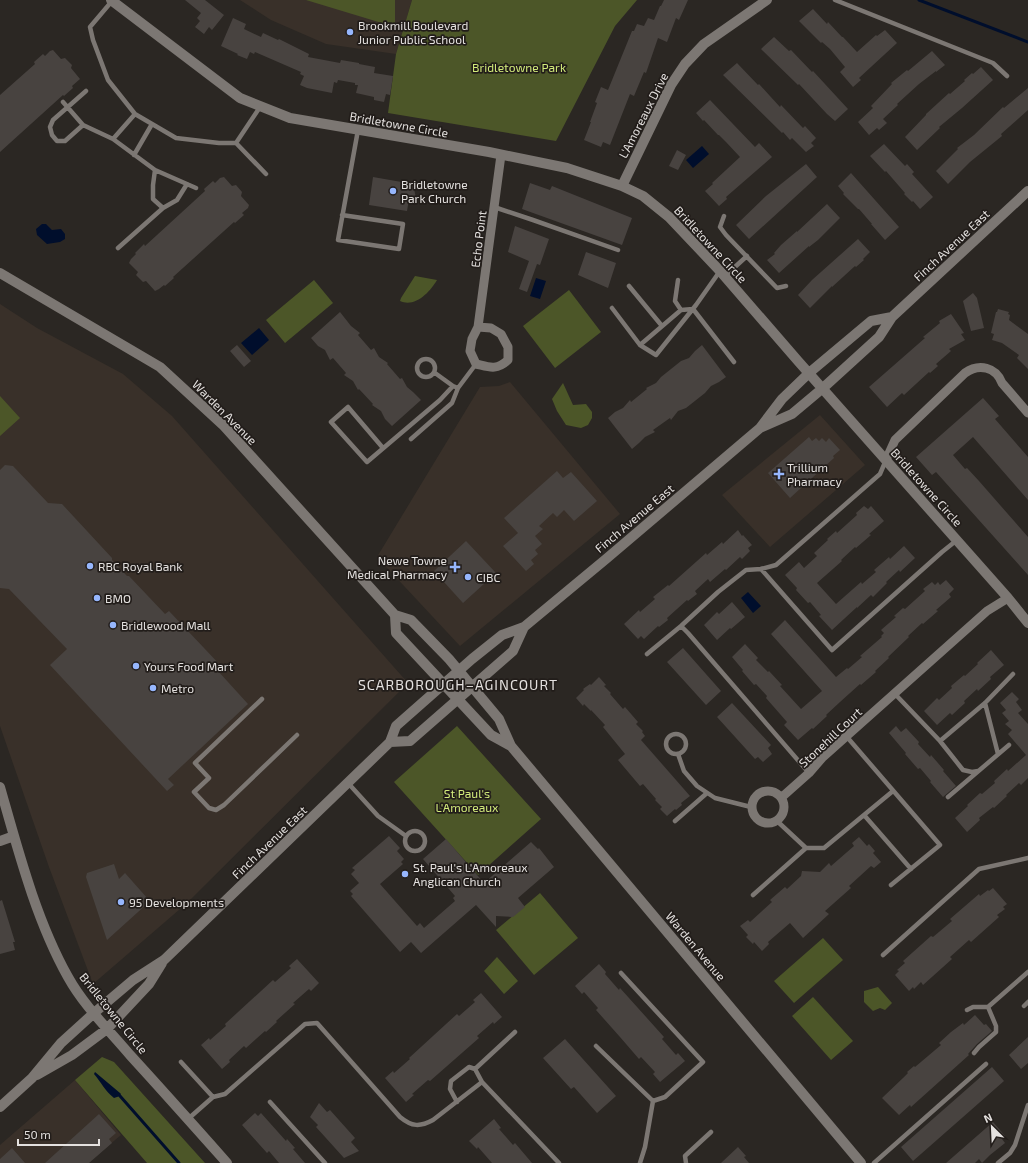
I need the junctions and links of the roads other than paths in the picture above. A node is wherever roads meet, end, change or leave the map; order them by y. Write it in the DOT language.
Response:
graph roads {
  1 [pos="111,0"];
  2 [pos="766,0"];
  3 [pos="835,0"];
  4 [pos="1007,76"];
  5 [pos="86,91"];
  6 [pos="62,102"];
  7 [pos="260,107"];
  8 [pos="67,108"];
  9 [pos="135,114"];
  10 [pos="152,124"];
  11 [pos="83,125"];
  12 [pos="358,130"];
  13 [pos="113,139"];
  14 [pos="236,143"];
  15 [pos="134,155"];
  16 [pos="501,155"];
  17 [pos="155,170"];
  18 [pos="266,174"];
  19 [pos="187,184"];
  20 [pos="622,186"];
  21 [pos="196,188"];
  22 [pos="1028,191"];
  23 [pos="163,208"];
  24 [pos="494,208"];
  25 [pos="342,215"];
  26 [pos="724,216"];
  27 [pos="118,248"];
  28 [pos="618,250"];
  29 [pos="747,256"];
  30 [pos="0,273"];
  31 [pos="722,273"];
  32 [pos="678,280"];
  33 [pos="629,286"];
  34 [pos="786,286"];
  35 [pos="612,308"];
  36 [pos="692,309"];
  37 [pos="681,310"];
  38 [pos="892,317"];
  39 [pos="662,326"];
  40 [pos="478,327"];
  41 [pos="640,345"];
  42 [pos="734,362"];
  43 [pos="476,364"];
  44 [pos="434,373"];
  45 [pos="809,373"];
  46 [pos="453,386"];
  47 [pos="458,388"];
  48 [pos="822,388"];
  49 [pos="1028,413"];
  50 [pos="760,428"];
  51 [pos="411,439"];
  52 [pos="383,448"];
  53 [pos="886,460"];
  54 [pos="957,540"];
  55 [pos="761,569"];
  56 [pos="1008,598"];
  57 [pos="395,615"];
  58 [pos="1028,623"];
  59 [pos="681,626"];
  60 [pos="524,627"];
  61 [pos="647,654"];
  62 [pos="458,671"];
  63 [pos="1013,674"];
  64 [pos="444,683"];
  65 [pos="471,687"];
  66 [pos="895,694"];
  67 [pos="458,698"];
  68 [pos="262,699"];
  69 [pos="985,703"];
  70 [pos="297,735"];
  71 [pos="847,737"];
  72 [pos="940,741"];
  73 [pos="390,742"];
  74 [pos="1008,745"];
  75 [pos="511,746"];
  76 [pos="678,754"];
  77 [pos="998,754"];
  78 [pos="809,772"];
  79 [pos="978,772"];
  80 [pos="348,783"];
  81 [pos="0,787"];
  82 [pos="893,791"];
  83 [pos="707,793"];
  84 [pos="782,797"];
  85 [pos="948,797"];
  86 [pos="751,807"];
  87 [pos="864,815"];
  88 [pos="675,821"];
  89 [pos="777,821"];
  90 [pos="14,836"];
  91 [pos="406,836"];
  92 [pos="0,841"];
  93 [pos="806,848"];
  94 [pos="1028,858"];
  95 [pos="911,869"];
  96 [pos="891,885"];
  97 [pos="753,895"];
  98 [pos="883,955"];
  99 [pos="164,960"];
  100 [pos="1028,972"];
  101 [pos="621,973"];
  102 [pos="988,1007"];
  103 [pos="967,1010"];
  104 [pos="94,1013"];
  105 [pos="107,1029"];
  106 [pos="515,1032"];
  107 [pos="596,1046"];
  108 [pos="974,1053"];
  109 [pos="181,1062"];
  110 [pos="986,1064"];
  111 [pos="476,1069"];
  112 [pos="32,1078"];
  113 [pos="482,1082"];
  114 [pos="213,1096"];
  115 [pos="653,1101"];
  116 [pos="270,1102"];
  117 [pos="457,1102"];
  118 [pos="1028,1105"];
  119 [pos="0,1107"];
  120 [pos="188,1119"];
  121 [pos="710,1132"];
  122 [pos="227,1163"];
  123 [pos="325,1163"];
  124 [pos="559,1163"];
  125 [pos="640,1163"];
  126 [pos="686,1163"];
  127 [pos="861,1163"];
  128 [pos="874,1163"];
  129 [pos="998,1163"];
  1 -- 7 [label="main road, Bridletowne Circle"];
  1 -- 9 [label="lane"];
  2 -- 20 [label="main road, L'Amoreaux Drive"];
  3 -- 4 [label="lane"];
  5 -- 8 [label="lane"];
  6 -- 8 [label="lane"];
  7 -- 12 [label="main road, Bridletowne Circle"];
  7 -- 14 [label="lane"];
  8 -- 11 [label="lane"];
  8 -- 11 [label="lane"];
  9 -- 10 [label="lane"];
  9 -- 13 [label="lane"];
  10 -- 14 [label="lane"];
  10 -- 15 [label="lane"];
  11 -- 13 [label="lane"];
  12 -- 16 [label="main road, Bridletowne Circle"];
  12 -- 25 [label="lane"];
  13 -- 15 [label="lane"];
  14 -- 18 [label="lane"];
  15 -- 17 [label="lane"];
  16 -- 20 [label="main road, Bridletowne Circle"];
  16 -- 24 [label="street, Echo Point"];
  17 -- 19 [label="lane"];
  17 -- 23 [label="lane"];
  19 -- 21 [label="lane"];
  19 -- 23 [label="lane"];
  20 -- 31 [label="main road, Bridletowne Circle"];
  22 -- 38 [label="main road, Finch Avenue East"];
  23 -- 27 [label="lane"];
  24 -- 28 [label="lane"];
  24 -- 40 [label="street, Echo Point"];
  25 -- 25 [label="lane"];
  26 -- 29 [label="lane"];
  29 -- 31 [label="lane"];
  29 -- 34 [label="lane"];
  30 -- 57 [label="main road, Warden Avenue"];
  31 -- 36 [label="lane"];
  31 -- 45 [label="main road, Bridletowne Circle"];
  32 -- 37 [label="lane"];
  33 -- 39 [label="lane"];
  35 -- 41 [label="lane"];
  36 -- 37 [label="lane"];
  36 -- 41 [label="lane"];
  36 -- 42 [label="lane"];
  37 -- 39 [label="lane"];
  38 -- 45 [label="main road, Finch Avenue East"];
  38 -- 48 [label="main road, Finch Avenue East"];
  39 -- 41 [label="lane"];
  40 -- 43 [label="street, Echo Point"];
  40 -- 43 [label="street"];
  43 -- 47 [label="lane"];
  44 -- 44 [label="lane"];
  44 -- 46 [label="lane"];
  45 -- 48 [label="main road, Bridletowne Circle"];
  45 -- 50 [label="main road, Finch Avenue East"];
  46 -- 47 [label="lane"];
  46 -- 52 [label="lane"];
  47 -- 51 [label="lane"];
  48 -- 50 [label="main road, Finch Avenue East"];
  48 -- 53 [label="main road, Bridletowne Circle"];
  49 -- 53 [label="street"];
  50 -- 60 [label="main road, Finch Avenue East"];
  52 -- 52 [label="lane"];
  53 -- 54 [label="main road, Bridletowne Circle"];
  53 -- 55 [label="lane"];
  54 -- 55 [label="lane"];
  54 -- 56 [label="main road, Bridletowne Circle"];
  55 -- 59 [label="lane"];
  56 -- 58 [label="main road, Bridletowne Circle"];
  56 -- 66 [label="street, Stonehill Court"];
  57 -- 62 [label="main road, Warden Avenue"];
  57 -- 64 [label="main road, Warden Avenue"];
  59 -- 61 [label="lane"];
  59 -- 78 [label="lane"];
  60 -- 62 [label="main road, Finch Avenue East"];
  60 -- 65 [label="main road, Finch Avenue East"];
  62 -- 64 [label="main road, Finch Avenue East"];
  62 -- 65 [label="main road, Warden Avenue"];
  63 -- 69 [label="lane"];
  64 -- 67 [label="main road, Warden Avenue"];
  64 -- 73 [label="main road, Finch Avenue East"];
  65 -- 67 [label="main road, Finch Avenue East"];
  65 -- 75 [label="main road, Warden Avenue"];
  66 -- 71 [label="street, Stonehill Court"];
  66 -- 72 [label="lane"];
  67 -- 73 [label="main road, Finch Avenue East"];
  67 -- 75 [label="main road, Warden Avenue"];
  68 -- 70 [label="lane"];
  69 -- 72 [label="lane"];
  69 -- 77 [label="lane"];
  71 -- 78 [label="street, Stonehill Court"];
  71 -- 82 [label="lane"];
  72 -- 79 [label="lane"];
  73 -- 80 [label="main road, Finch Avenue East"];
  74 -- 77 [label="lane"];
  75 -- 127 [label="main road, Warden Avenue"];
  76 -- 76 [label="lane"];
  76 -- 83 [label="lane"];
  77 -- 79 [label="lane"];
  78 -- 84 [label="street, Stonehill Court"];
  79 -- 85 [label="lane"];
  80 -- 91 [label="lane"];
  80 -- 99 [label="main road, Finch Avenue East"];
  81 -- 90 [label="main road, Bridletowne Circle"];
  82 -- 87 [label="lane"];
  82 -- 95 [label="lane"];
  83 -- 86 [label="lane"];
  83 -- 88 [label="lane"];
  84 -- 86 [label="street"];
  84 -- 89 [label="street"];
  86 -- 89 [label="street"];
  87 -- 93 [label="lane"];
  87 -- 95 [label="lane"];
  89 -- 93 [label="lane"];
  90 -- 92 [label="main road"];
  90 -- 104 [label="main road, Bridletowne Circle"];
  91 -- 91 [label="lane"];
  93 -- 97 [label="lane"];
  94 -- 98 [label="lane"];
  95 -- 96 [label="lane"];
  99 -- 104 [label="main road, Finch Avenue East"];
  99 -- 105 [label="main road, Finch Avenue East"];
  100 -- 102 [label="lane"];
  101 -- 115 [label="lane"];
  102 -- 103 [label="lane"];
  102 -- 108 [label="lane"];
  104 -- 105 [label="main road, Bridletowne Circle"];
  104 -- 112 [label="main road, Finch Avenue East"];
  105 -- 112 [label="main road, Finch Avenue East"];
  105 -- 120 [label="main road, Bridletowne Circle"];
  106 -- 111 [label="lane"];
  107 -- 115 [label="lane"];
  109 -- 114 [label="lane"];
  110 -- 128 [label="lane"];
  111 -- 113 [label="lane"];
  111 -- 117 [label="lane"];
  112 -- 119 [label="main road, Finch Avenue East"];
  113 -- 117 [label="lane"];
  113 -- 124 [label="lane"];
  114 -- 117 [label="lane"];
  114 -- 120 [label="lane"];
  115 -- 125 [label="lane"];
  116 -- 123 [label="lane"];
  118 -- 129 [label="lane"];
  120 -- 122 [label="main road, Bridletowne Circle"];
  121 -- 126 [label="lane"];
}
